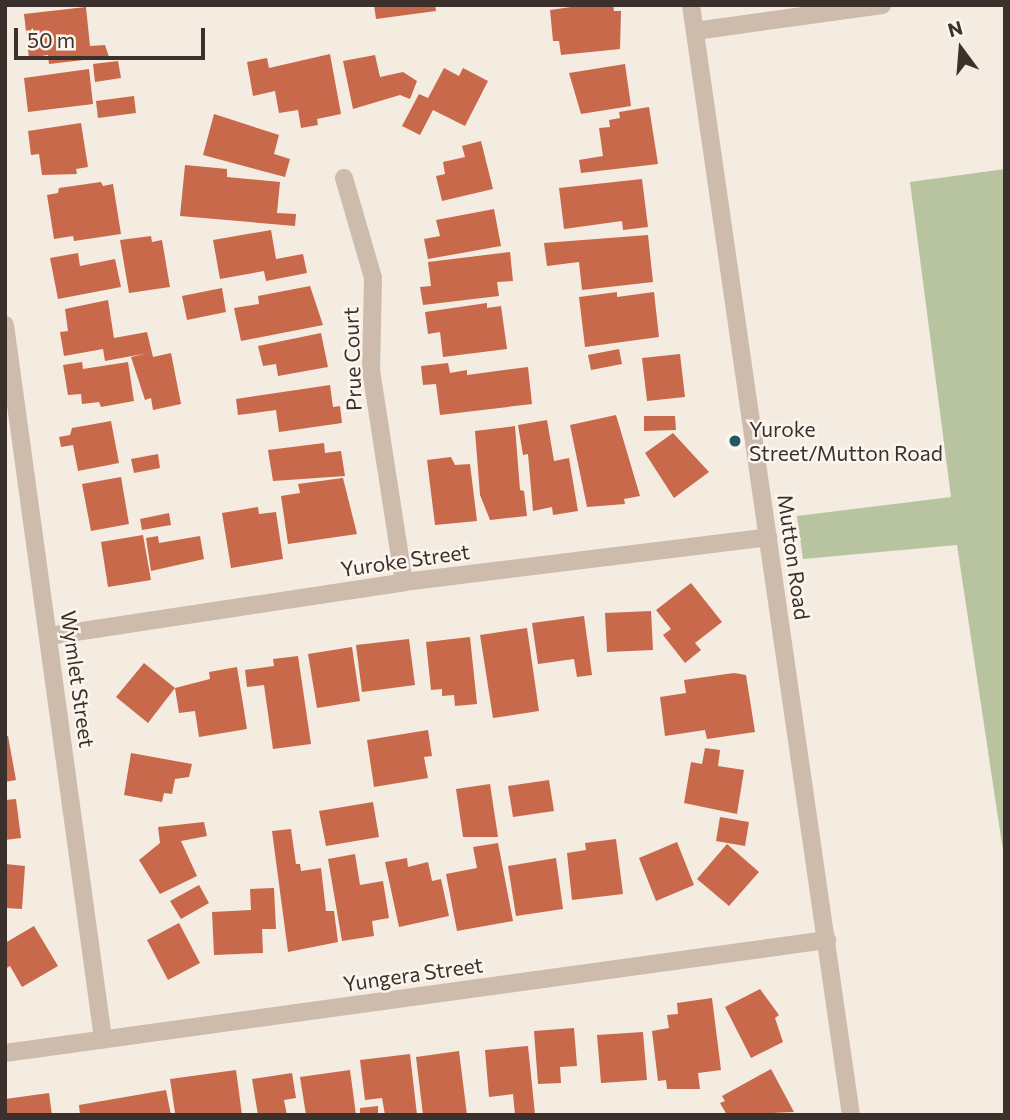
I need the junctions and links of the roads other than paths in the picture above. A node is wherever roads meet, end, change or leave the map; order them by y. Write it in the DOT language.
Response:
graph roads {
  1 [pos="691,5"];
  2 [pos="882,5"];
  3 [pos="695,31"];
  4 [pos="344,178"];
  5 [pos="5,325"];
  6 [pos="768,537"];
  7 [pos="404,582"];
  8 [pos="49,636"];
  9 [pos="827,940"];
  10 [pos="103,1039"];
  11 [pos="5,1053"];
  12 [pos="851,1115"];
  1 -- 3 [label="street, Mutton Road"];
  2 -- 3 [label="street"];
  3 -- 6 [label="street, Mutton Road"];
  4 -- 7 [label="street, Prue Court"];
  5 -- 8 [label="street, Wymlet Street"];
  6 -- 7 [label="street, Yuroke Street"];
  6 -- 9 [label="street, Mutton Road"];
  7 -- 8 [label="street, Yuroke Street"];
  8 -- 10 [label="street, Wymlet Street"];
  9 -- 10 [label="street, Yungera Street"];
  9 -- 12 [label="street, Mutton Road"];
  10 -- 11 [label="street, Yungera Street"];
}
